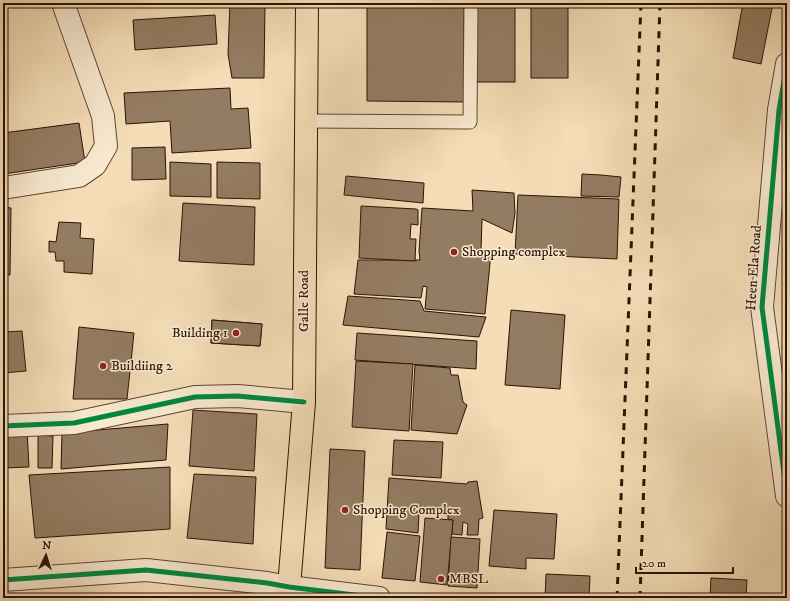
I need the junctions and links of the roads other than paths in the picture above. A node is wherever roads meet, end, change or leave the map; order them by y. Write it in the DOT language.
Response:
graph roads {
  1 [pos="63,3"];
  2 [pos="307,3"];
  3 [pos="471,3"];
  4 [pos="787,64"];
  5 [pos="306,121"];
  6 [pos="3,188"];
  7 [pos="304,402"];
  8 [pos="3,426"];
  9 [pos="787,496"];
  10 [pos="3,580"];
  11 [pos="288,593"];
  12 [pos="379,598"];
  1 -- 6 [label="street"];
  2 -- 5 [label="highway, Galle Road"];
  3 -- 5 [label="lane"];
  4 -- 9 [label="street, Heen Ela Road"];
  5 -- 7 [label="highway, Galle Road"];
  7 -- 8 [label="street"];
  7 -- 11 [label="highway, Galle Road"];
  10 -- 11 [label="street"];
  11 -- 12 [label="street"];
}
